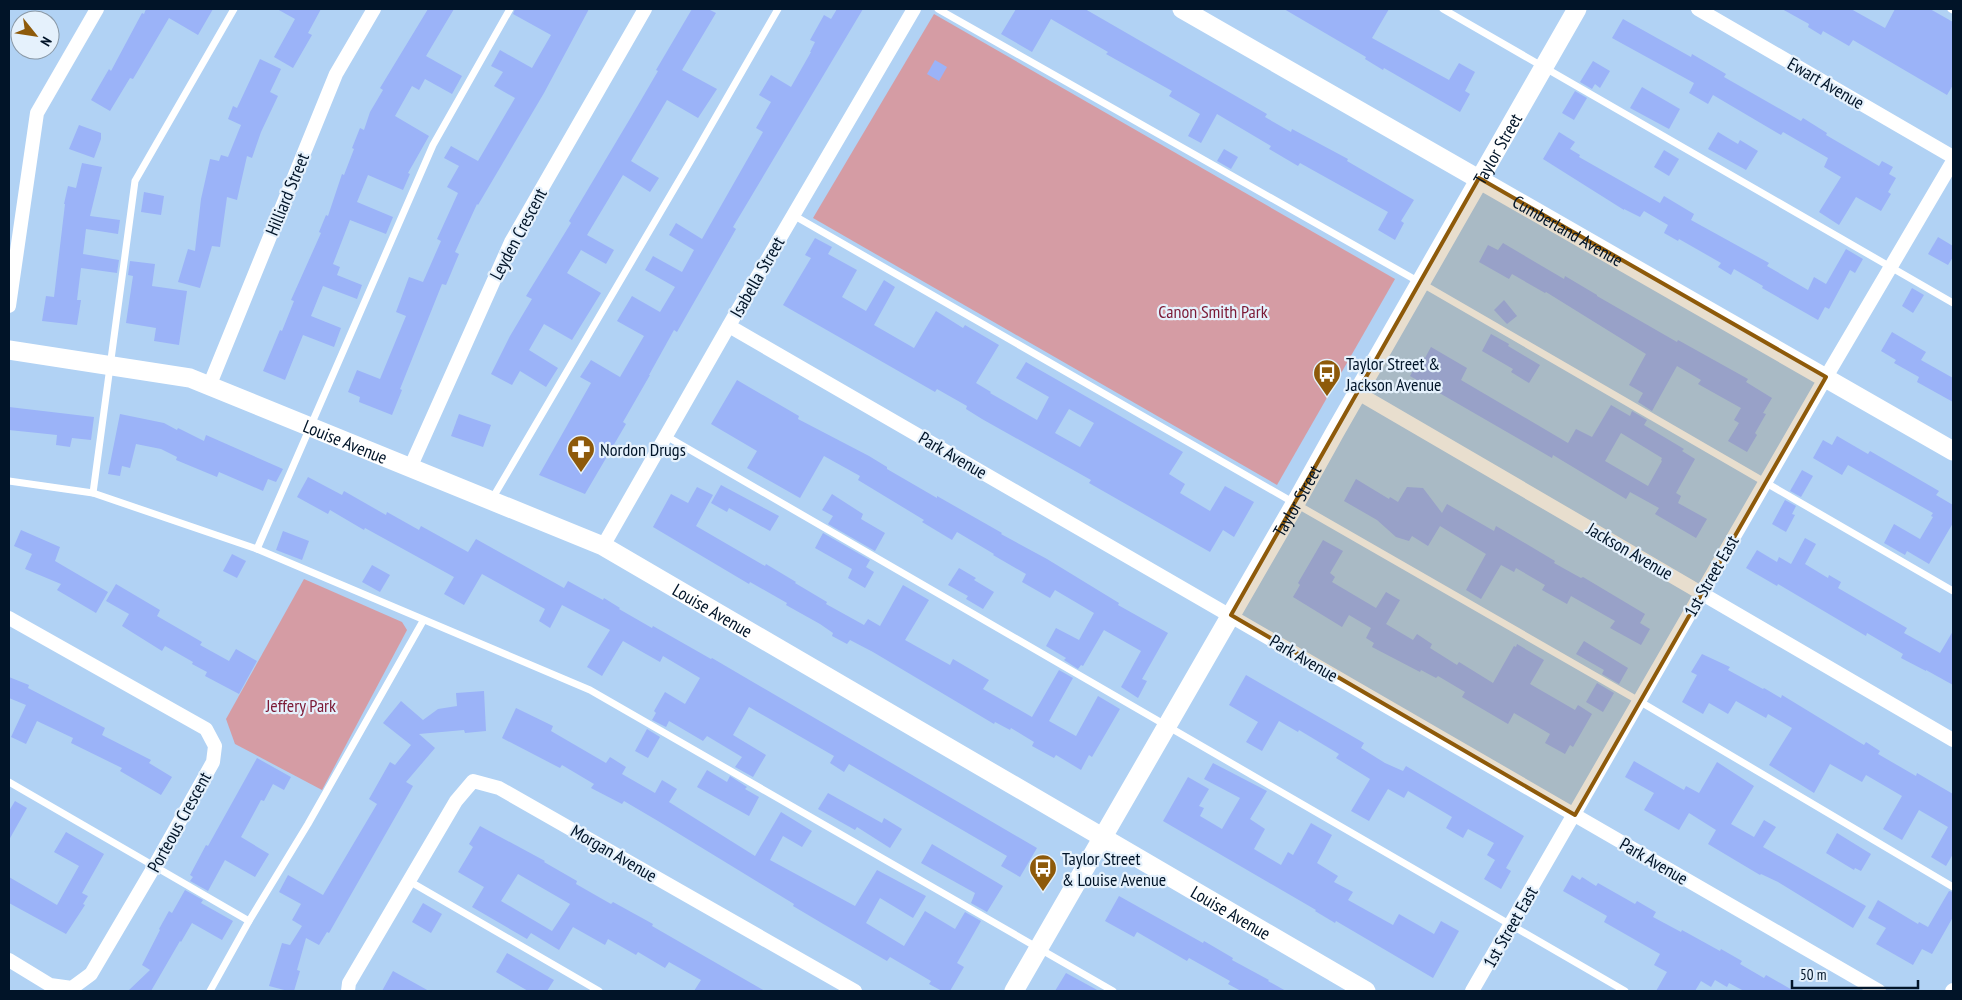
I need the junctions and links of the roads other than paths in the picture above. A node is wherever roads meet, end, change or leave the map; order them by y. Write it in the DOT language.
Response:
graph roads {
  1 [pos="97,9"];
  2 [pos="234,9"];
  3 [pos="374,9"];
  4 [pos="510,9"];
  5 [pos="645,9"];
  6 [pos="778,9"];
  7 [pos="914,9"];
  8 [pos="938,9"];
  9 [pos="1182,9"];
  10 [pos="1443,9"];
  11 [pos="1577,9"];
  12 [pos="1698,9"];
  13 [pos="1544,67"];
  14 [pos="1953,158"];
  15 [pos="1953,161"];
  16 [pos="1479,178"];
  17 [pos="793,215"];
  18 [pos="1891,267"];
  19 [pos="1421,283"];
  20 [pos="1953,303"];
  21 [pos="9,306"];
  22 [pos="729,326"];
  23 [pos="9,350"];
  24 [pos="111,366"];
  25 [pos="1826,377"];
  26 [pos="210,384"];
  27 [pos="1358,393"];
  28 [pos="311,426"];
  29 [pos="666,436"];
  30 [pos="1953,451"];
  31 [pos="410,468"];
  32 [pos="9,481"];
  33 [pos="1766,482"];
  34 [pos="93,493"];
  35 [pos="490,501"];
  36 [pos="1296,504"];
  37 [pos="603,546"];
  38 [pos="257,549"];
  39 [pos="1953,591"];
  40 [pos="1702,593"];
  41 [pos="1230,615"];
  42 [pos="9,618"];
  43 [pos="423,621"];
  44 [pos="1639,701"];
  45 [pos="1167,726"];
  46 [pos="1953,740"];
  47 [pos="9,782"];
  48 [pos="1575,815"];
  49 [pos="1102,838"];
  50 [pos="154,867"];
  51 [pos="409,881"];
  52 [pos="1953,887"];
  53 [pos="249,921"];
  54 [pos="1510,925"];
  55 [pos="1039,948"];
  56 [pos="9,960"];
  57 [pos="210,991"];
  58 [pos="348,991"];
  59 [pos="599,991"];
  60 [pos="855,991"];
  61 [pos="1014,991"];
  62 [pos="1113,991"];
  63 [pos="1366,991"];
  64 [pos="1472,991"];
  65 [pos="1625,991"];
  66 [pos="1879,991"];
  1 -- 21 [label="street"];
  2 -- 24 [label="lane"];
  3 -- 26 [label="street, Hilliard Street"];
  4 -- 28 [label="lane"];
  5 -- 31 [label="street, Leyden Crescent"];
  6 -- 35 [label="lane"];
  7 -- 17 [label="street, Isabella Street"];
  8 -- 19 [label="lane"];
  9 -- 16 [label="street, Cumberland Avenue"];
  10 -- 13 [label="lane"];
  11 -- 13 [label="street, Taylor Street"];
  12 -- 14 [label="street, Ewart Avenue"];
  13 -- 16 [label="street, Taylor Street"];
  13 -- 18 [label="lane"];
  15 -- 18 [label="street, 1st Street East"];
  16 -- 19 [label="street, Taylor Street"];
  16 -- 25 [label="street, Cumberland Avenue"];
  17 -- 22 [label="street, Isabella Street"];
  17 -- 36 [label="lane"];
  18 -- 20 [label="lane"];
  18 -- 25 [label="street, 1st Street East"];
  19 -- 27 [label="street, Taylor Street"];
  19 -- 33 [label="lane"];
  22 -- 29 [label="street, Isabella Street"];
  22 -- 41 [label="street, Park Avenue"];
  23 -- 24 [label="street, Louise Avenue"];
  24 -- 26 [label="street, Louise Avenue"];
  24 -- 34 [label="lane"];
  25 -- 30 [label="street, Cumberland Avenue"];
  25 -- 33 [label="street, 1st Street East"];
  26 -- 28 [label="street, Louise Avenue"];
  27 -- 36 [label="street, Taylor Street"];
  27 -- 40 [label="street, Jackson Avenue"];
  28 -- 31 [label="street, Louise Avenue"];
  28 -- 38 [label="lane"];
  29 -- 37 [label="street, Isabella Street"];
  29 -- 45 [label="lane"];
  31 -- 35 [label="street, Louise Avenue"];
  32 -- 34 [label="lane"];
  33 -- 39 [label="lane"];
  33 -- 40 [label="street, 1st Street East"];
  34 -- 38 [label="lane"];
  35 -- 37 [label="street, Louise Avenue"];
  36 -- 41 [label="street, Taylor Street"];
  36 -- 44 [label="lane"];
  37 -- 49 [label="street, Louise Avenue"];
  38 -- 43 [label="lane"];
  40 -- 44 [label="street, 1st Street East"];
  40 -- 46 [label="street, Jackson Avenue"];
  41 -- 45 [label="street, Taylor Street"];
  41 -- 48 [label="street, Park Avenue"];
  42 -- 50 [label="street, Porteous Crescent"];
  43 -- 53 [label="lane"];
  43 -- 55 [label="lane"];
  44 -- 48 [label="street, 1st Street East"];
  44 -- 52 [label="lane"];
  45 -- 49 [label="street, Taylor Street"];
  45 -- 54 [label="lane"];
  47 -- 50 [label="lane"];
  48 -- 54 [label="street, 1st Street East"];
  48 -- 66 [label="street, Park Avenue"];
  49 -- 55 [label="street, Taylor Street"];
  49 -- 63 [label="street, Louise Avenue"];
  50 -- 53 [label="lane"];
  50 -- 56 [label="street, Porteous Crescent"];
  51 -- 58 [label="street"];
  51 -- 59 [label="lane"];
  51 -- 60 [label="street, Morgan Avenue"];
  53 -- 57 [label="lane"];
  54 -- 64 [label="street, 1st Street East"];
  54 -- 65 [label="lane"];
  55 -- 61 [label="street, Taylor Street"];
  55 -- 62 [label="lane"];
}
